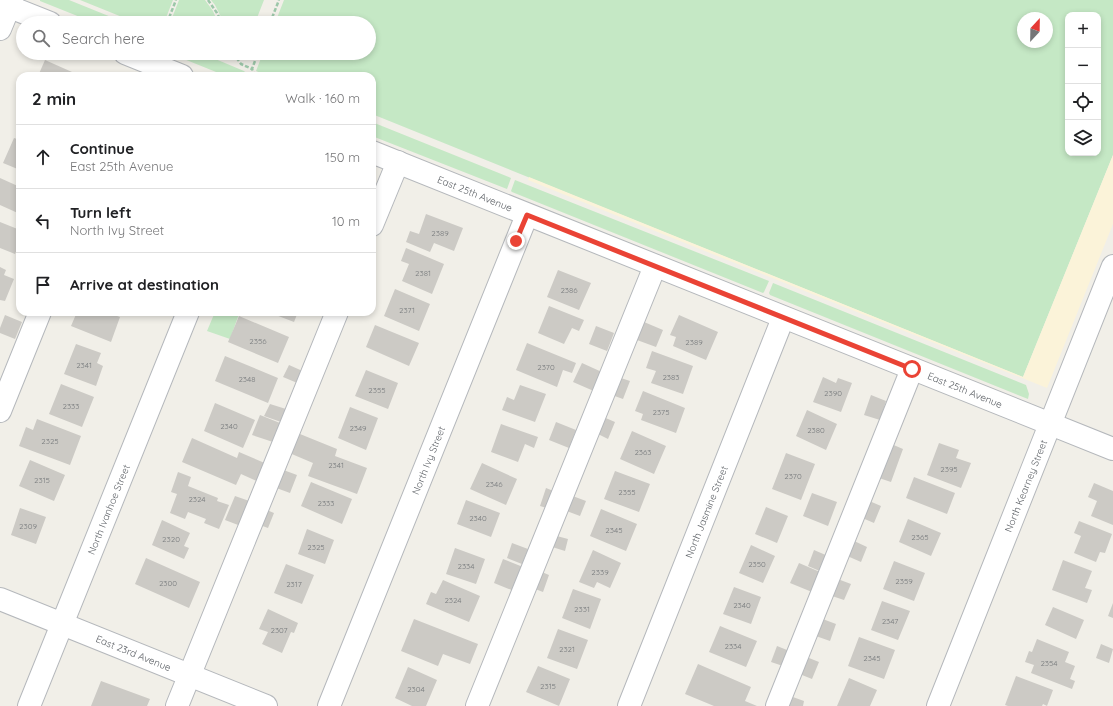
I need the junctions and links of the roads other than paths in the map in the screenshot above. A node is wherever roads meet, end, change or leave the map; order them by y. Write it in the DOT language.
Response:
graph roads {
  1 [pos="7,3"];
  2 [pos="35,16"];
  3 [pos="0,29"];
  4 [pos="135,63"];
  5 [pos="168,72"];
  6 [pos="376,154"];
  7 [pos="398,162"];
  8 [pos="376,215"];
  9 [pos="527,215"];
  10 [pos="655,266"];
  11 [pos="1113,266"];
  12 [pos="38,316"];
  13 [pos="186,316"];
  14 [pos="335,316"];
  15 [pos="783,318"];
  16 [pos="912,369"];
  17 [pos="0,411"];
  18 [pos="1050,424"];
  19 [pos="1113,450"];
  20 [pos="0,599"];
  21 [pos="62,624"];
  22 [pos="189,675"];
  23 [pos="29,706"];
  24 [pos="177,706"];
  25 [pos="266,706"];
  26 [pos="329,706"];
  27 [pos="477,706"];
  28 [pos="629,706"];
  29 [pos="777,706"];
  30 [pos="938,706"];
  1 -- 2 [label="street"];
  1 -- 3 [label="street"];
  4 -- 5 [label="street"];
  6 -- 7 [label="street, East 25th Avenue"];
  7 -- 8 [label="street"];
  7 -- 9 [label="street, East 25th Avenue"];
  9 -- 10 [label="street, East 25th Avenue"];
  9 -- 26 [label="street, North Ivy Street"];
  10 -- 15 [label="street, East 25th Avenue"];
  10 -- 27 [label="street"];
  11 -- 18 [label="street, North Kearney Street"];
  12 -- 17 [label="street"];
  13 -- 21 [label="street, North Ivanhoe Street"];
  14 -- 22 [label="street"];
  15 -- 16 [label="street, East 25th Avenue"];
  15 -- 28 [label="street, North Jasmine Street"];
  16 -- 18 [label="street, East 25th Avenue"];
  16 -- 29 [label="street"];
  18 -- 19 [label="street, East 25th Avenue"];
  18 -- 30 [label="street, North Kearney Street"];
  20 -- 21 [label="street, East 23rd Avenue"];
  21 -- 22 [label="street, East 23rd Avenue"];
  21 -- 23 [label="street, North Ivanhoe Street"];
  22 -- 24 [label="street"];
  22 -- 25 [label="street, East 23rd Avenue"];
}
